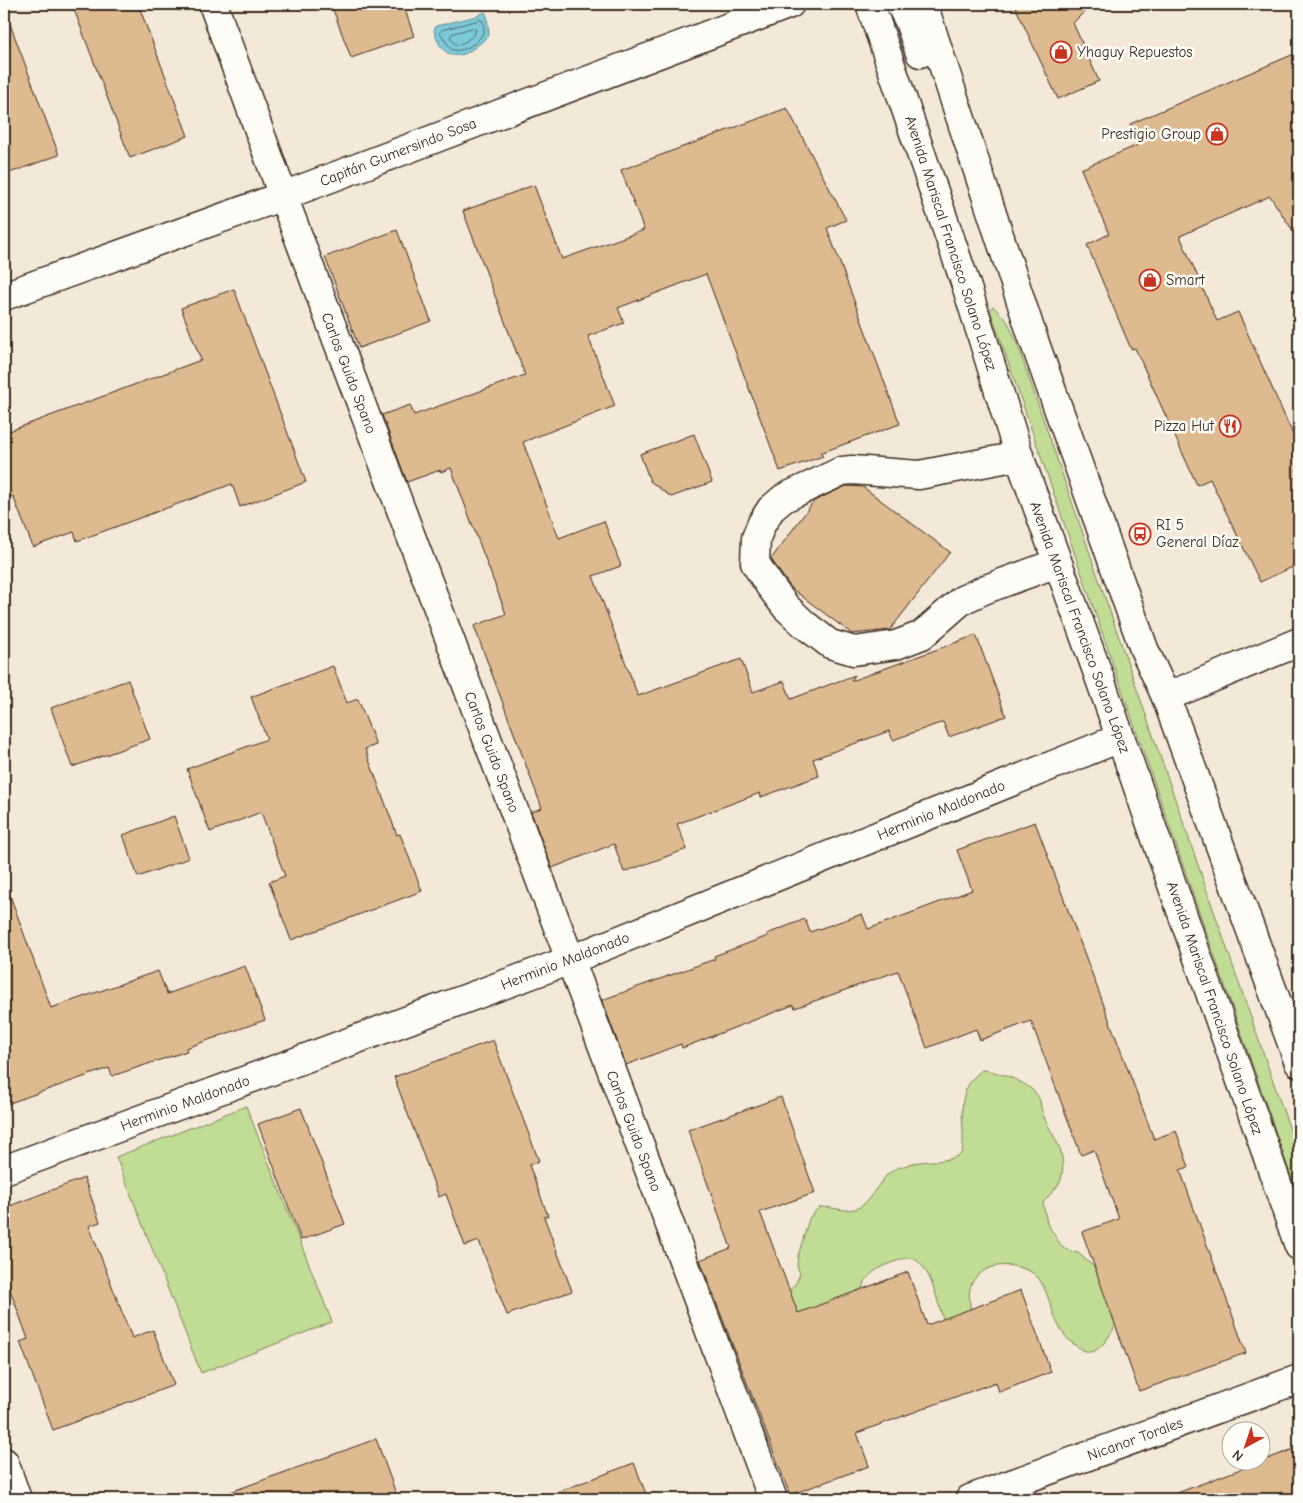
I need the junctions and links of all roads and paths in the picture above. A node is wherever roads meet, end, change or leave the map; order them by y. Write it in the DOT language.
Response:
graph roads {
  1 [pos="213,4"];
  2 [pos="790,4"];
  3 [pos="870,4"];
  4 [pos="900,4"];
  5 [pos="923,4"];
  6 [pos="283,196"];
  7 [pos="4,296"];
  8 [pos="1032,335"];
  9 [pos="1019,456"];
  10 [pos="1057,562"];
  11 [pos="1299,642"];
  12 [pos="1166,697"];
  13 [pos="1120,738"];
  14 [pos="570,960"];
  15 [pos="1299,1063"];
  16 [pos="4,1170"];
  17 [pos="1299,1246"];
  18 [pos="1299,1379"];
  19 [pos="4,1462"];
  20 [pos="17,1499"];
  21 [pos="774,1499"];
  22 [pos="970,1499"];
  1 -- 6 [label="main road, Carlos Guido Spano"];
  2 -- 6 [label="main road, Capitán Gumersindo Sosa"];
  3 -- 9 [label="main road, Avenida Mariscal Francisco Solano López"];
  4 -- 8 [label="main road"];
  5 -- 8 [label="main road"];
  6 -- 7 [label="main road, Capitán Gumersindo Sosa"];
  6 -- 14 [label="main road, Carlos Guido Spano"];
  8 -- 12 [label="main road"];
  9 -- 10 [label="main road, Avenida Mariscal Francisco Solano López"];
  9 -- 10 [label="main road"];
  10 -- 13 [label="main road, Avenida Mariscal Francisco Solano López"];
  11 -- 12 [label="main road"];
  12 -- 15 [label="main road"];
  13 -- 14 [label="main road, Herminio Maldonado"];
  13 -- 17 [label="main road, Avenida Mariscal Francisco Solano López"];
  14 -- 16 [label="main road, Herminio Maldonado"];
  14 -- 21 [label="main road, Carlos Guido Spano"];
  18 -- 22 [label="main road, Nicanor Torales"];
  19 -- 20 [label="main road"];
}
